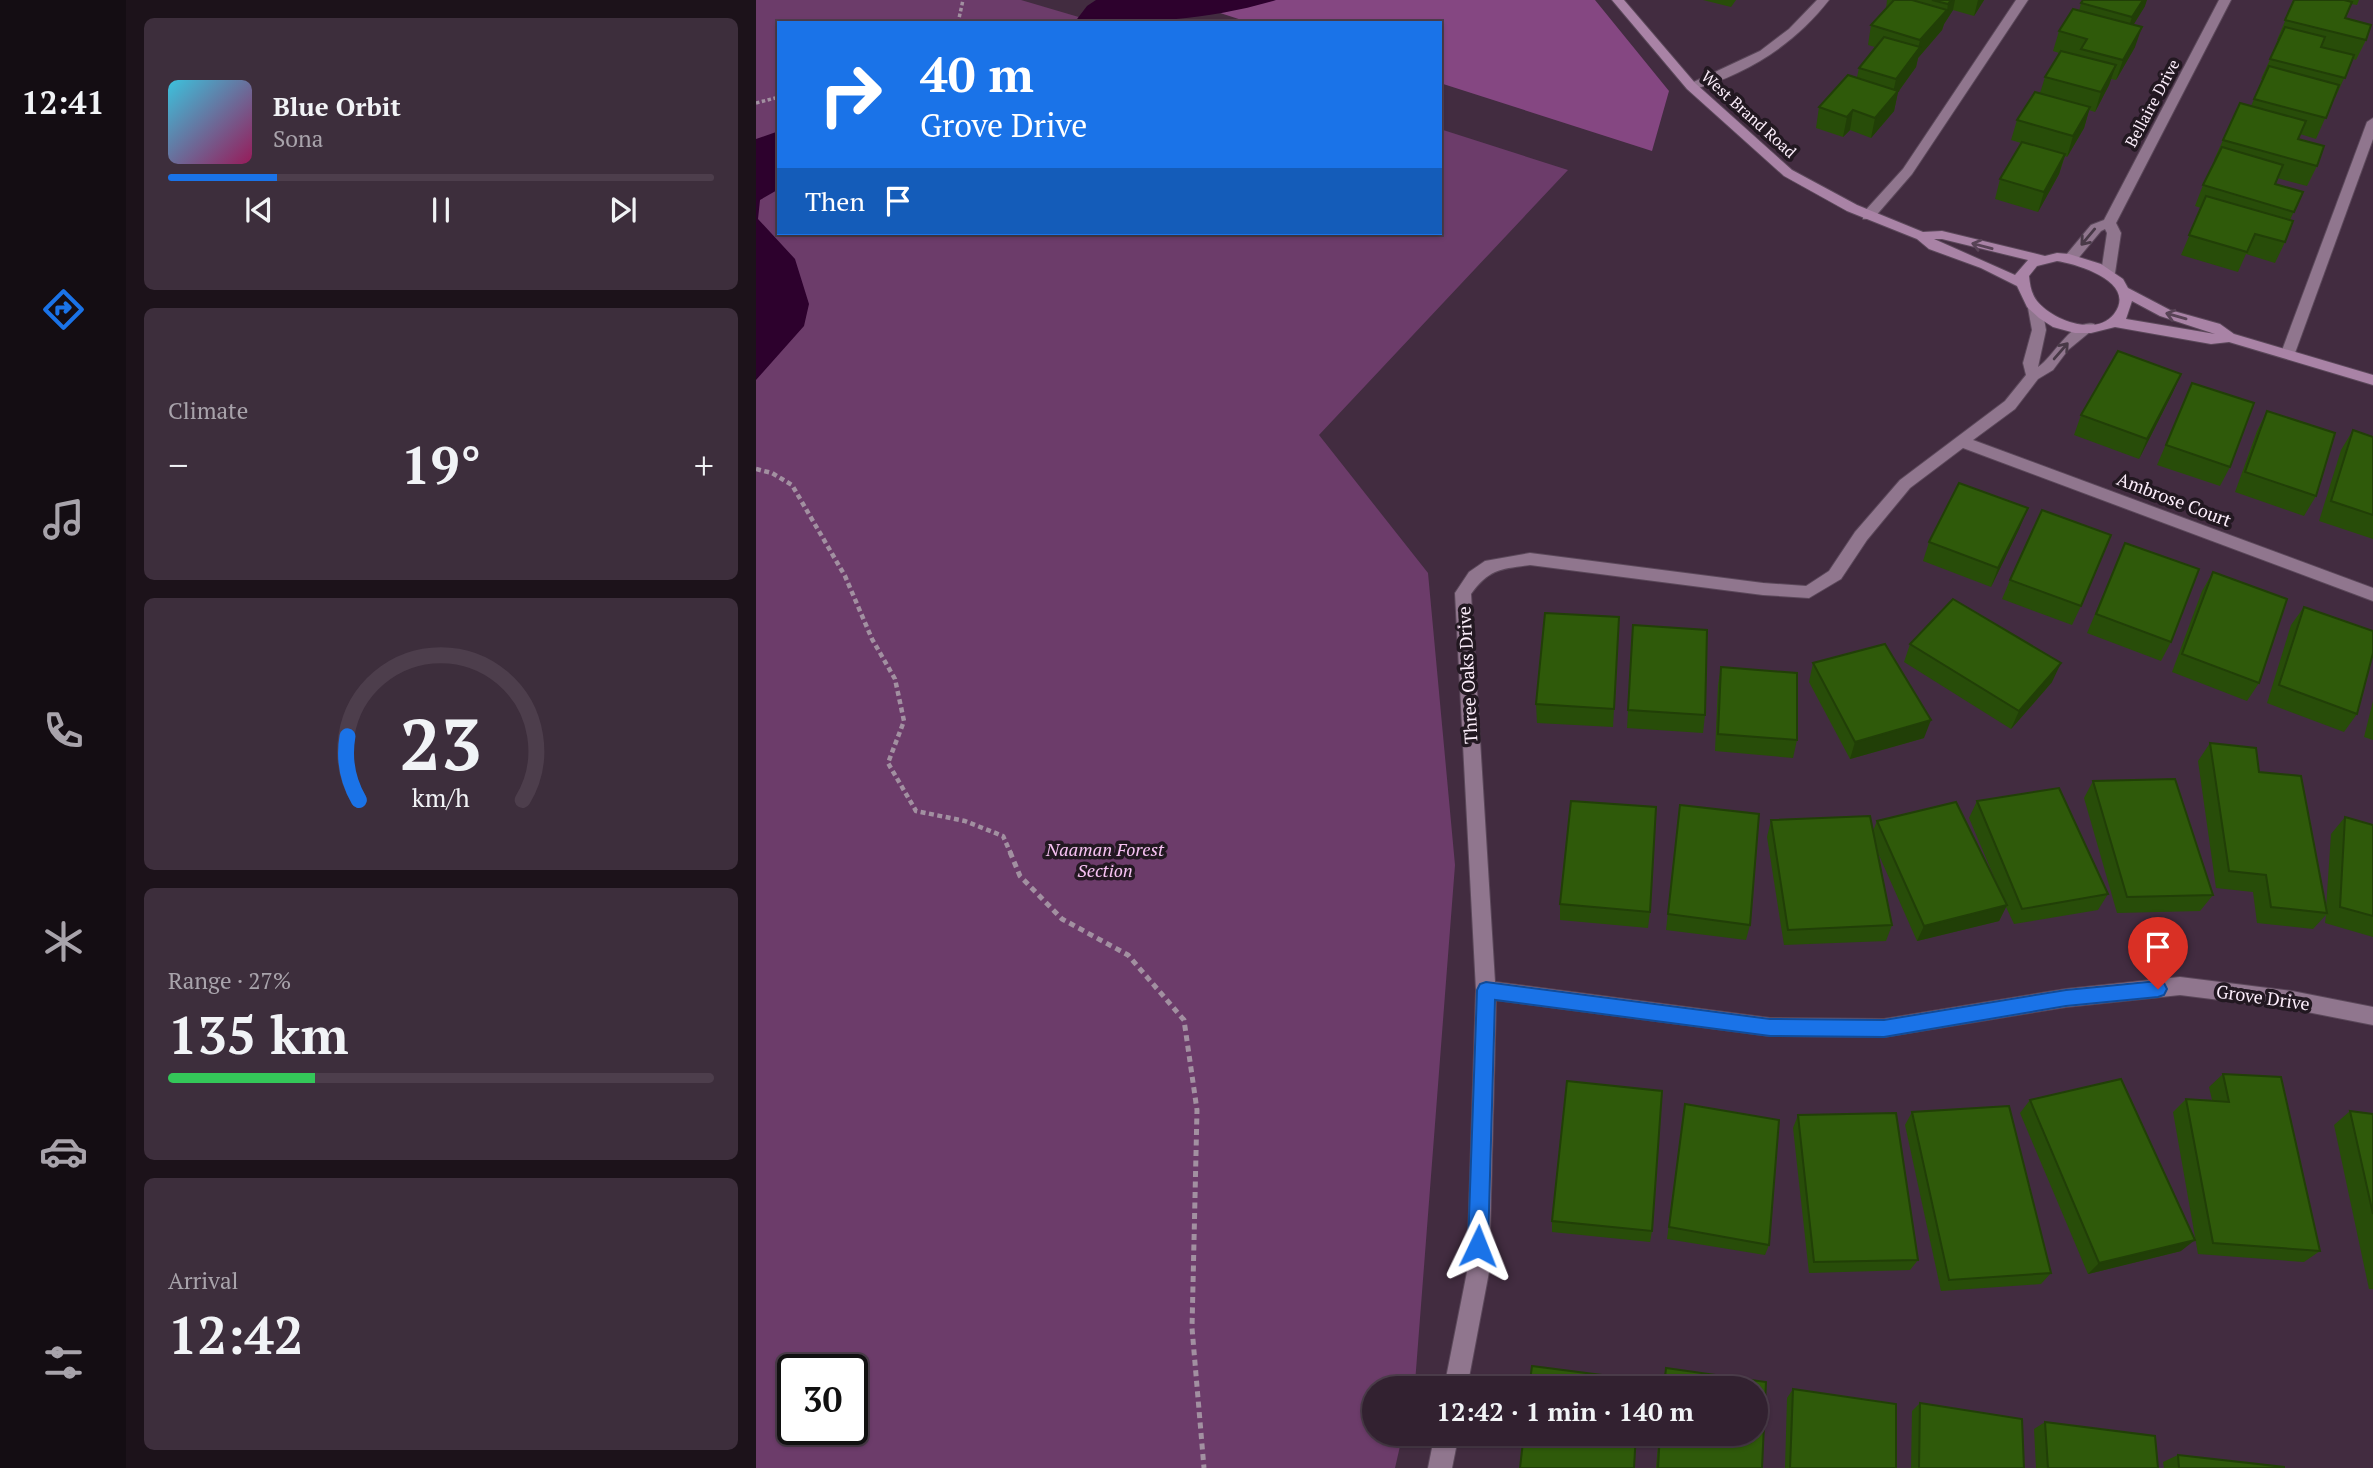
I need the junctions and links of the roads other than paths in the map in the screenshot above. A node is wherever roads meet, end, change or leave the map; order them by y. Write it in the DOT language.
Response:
graph roads {
  1 [pos="1618,0"];
  2 [pos="1823,0"];
  3 [pos="2022,0"];
  4 [pos="2225,0"];
  5 [pos="1691,86"];
  6 [pos="2373,122"];
  7 [pos="1868,216"];
  8 [pos="2109,223"];
  9 [pos="1922,236"];
  10 [pos="2071,258"];
  11 [pos="2042,259"];
  12 [pos="2108,273"];
  13 [pos="2021,283"];
  14 [pos="2124,291"];
  15 [pos="2035,309"];
  16 [pos="2115,322"];
  17 [pos="2089,327"];
  18 [pos="2229,337"];
  19 [pos="2288,353"];
  20 [pos="2033,376"];
  21 [pos="2373,380"];
  22 [pos="1962,442"];
  23 [pos="2373,595"];
  24 [pos="1486,990"];
  25 [pos="2373,1016"];
  26 [pos="1457,1376"];
  27 [pos="1444,1446"];
  28 [pos="1440,1468"];
  1 -- 5 [label="street, West Brand Road"];
  2 -- 5 [label="street"];
  3 -- 7 [label="street"];
  4 -- 8 [label="street, Bellaire Drive"];
  5 -- 7 [label="street, West Brand Road"];
  6 -- 19 [label="street"];
  7 -- 9 [label="street, West Brand Road"];
  8 -- 10 [label="street, Bellaire Drive, one-way"];
  8 -- 12 [label="street, Bellaire Drive"];
  11 -- 9 [label="street, West Brand Road, one-way"];
  9 -- 13 [label="street, West Brand Road"];
  10 -- 11 [label="street"];
  10 -- 12 [label="street"];
  11 -- 13 [label="street"];
  12 -- 14 [label="street"];
  13 -- 15 [label="street"];
  14 -- 16 [label="street"];
  18 -- 14 [label="street, one-way"];
  15 -- 17 [label="street"];
  15 -- 20 [label="street"];
  16 -- 17 [label="street"];
  16 -- 18 [label="street"];
  20 -- 17 [label="street, Three Oaks Drive, one-way"];
  18 -- 19 [label="street"];
  19 -- 21 [label="street"];
  20 -- 22 [label="street, Three Oaks Drive"];
  22 -- 23 [label="street, Ambrose Court"];
  22 -- 24 [label="street, Three Oaks Drive"];
  24 -- 25 [label="street, Grove Drive"];
  24 -- 26 [label="street, Three Oaks Drive"];
  27 -- 28 [label="street"];
}
